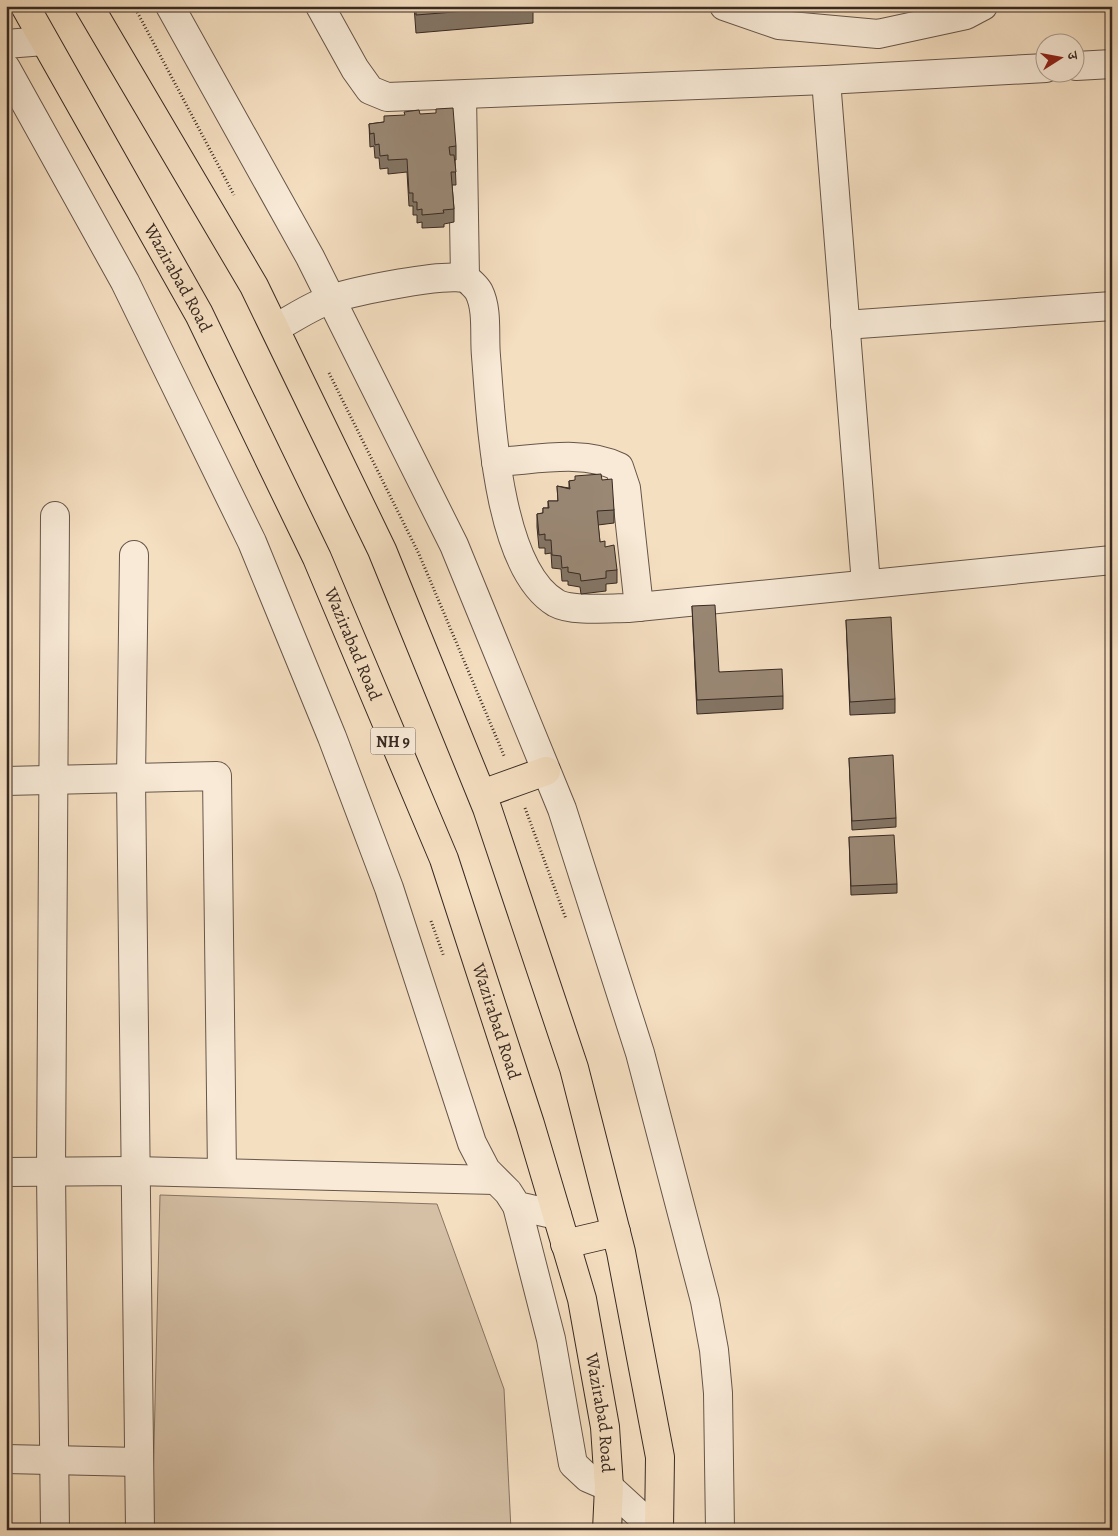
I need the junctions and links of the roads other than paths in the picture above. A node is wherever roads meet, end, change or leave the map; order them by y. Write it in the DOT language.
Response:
graph roads {
  1 [pos="25,6"];
  2 [pos="89,6"];
  3 [pos="170,6"];
  4 [pos="320,6"];
  5 [pos="724,6"];
  6 [pos="984,6"];
  7 [pos="44,41"];
  8 [pos="6,44"];
  9 [pos="1112,64"];
  10 [pos="1086,65"];
  11 [pos="6,68"];
  12 [pos="1036,69"];
  13 [pos="826,80"];
  14 [pos="462,95"];
  15 [pos="466,278"];
  16 [pos="332,299"];
  17 [pos="1112,306"];
  18 [pos="845,325"];
  19 [pos="275,328"];
  20 [pos="496,462"];
  21 [pos="55,516"];
  22 [pos="134,555"];
  23 [pos="1112,560"];
  24 [pos="866,584"];
  25 [pos="639,607"];
  26 [pos="546,771"];
  27 [pos="131,779"];
  28 [pos="6,781"];
  29 [pos="55,781"];
  30 [pos="482,794"];
  31 [pos="6,1172"];
  32 [pos="51,1172"];
  33 [pos="134,1172"];
  34 [pos="222,1173"];
  35 [pos="495,1180"];
  36 [pos="517,1206"];
  37 [pos="557,1215"];
  38 [pos="616,1232"];
  39 [pos="565,1244"];
  40 [pos="6,1458"];
  41 [pos="54,1460"];
  42 [pos="139,1462"];
  43 [pos="609,1487"];
  44 [pos="54,1530"];
  45 [pos="140,1530"];
  46 [pos="607,1530"];
  47 [pos="658,1530"];
  48 [pos="720,1530"];
  1 -- 7 [label="highway, Wazirabad Road / NH 9"];
  2 -- 19 [label="highway"];
  3 -- 16 [label="street"];
  4 -- 14 [label="street"];
  5 -- 6 [label="street"];
  7 -- 8 [label="street"];
  7 -- 37 [label="highway, Wazirabad Road / NH 9"];
  9 -- 10 [label="street"];
  11 -- 35 [label="street"];
  12 -- 13 [label="street"];
  13 -- 14 [label="street"];
  13 -- 18 [label="street"];
  14 -- 15 [label="street"];
  15 -- 16 [label="street"];
  15 -- 20 [label="street"];
  16 -- 19 [label="street"];
  16 -- 26 [label="street"];
  17 -- 18 [label="street"];
  18 -- 24 [label="street"];
  19 -- 30 [label="highway"];
  20 -- 25 [label="street"];
  20 -- 25 [label="street"];
  21 -- 29 [label="street"];
  22 -- 27 [label="street"];
  23 -- 24 [label="street"];
  24 -- 25 [label="street"];
  26 -- 30 [label="highway"];
  26 -- 48 [label="street"];
  27 -- 29 [label="street"];
  27 -- 33 [label="street"];
  27 -- 34 [label="street"];
  28 -- 29 [label="street"];
  29 -- 32 [label="street"];
  30 -- 38 [label="highway"];
  31 -- 32 [label="street"];
  32 -- 33 [label="street"];
  32 -- 41 [label="street"];
  33 -- 34 [label="street"];
  33 -- 42 [label="street"];
  34 -- 35 [label="street"];
  35 -- 36 [label="street"];
  36 -- 37 [label="street"];
  36 -- 43 [label="street"];
  37 -- 39 [label="highway, Wazirabad Road / NH 9"];
  38 -- 39 [label="highway"];
  38 -- 47 [label="highway"];
  39 -- 43 [label="highway, Wazirabad Road / NH 9"];
  40 -- 41 [label="street"];
  41 -- 42 [label="street"];
  41 -- 44 [label="street"];
  42 -- 45 [label="street"];
  43 -- 46 [label="highway, Wazirabad Road / NH 9"];
  43 -- 47 [label="street"];
}
